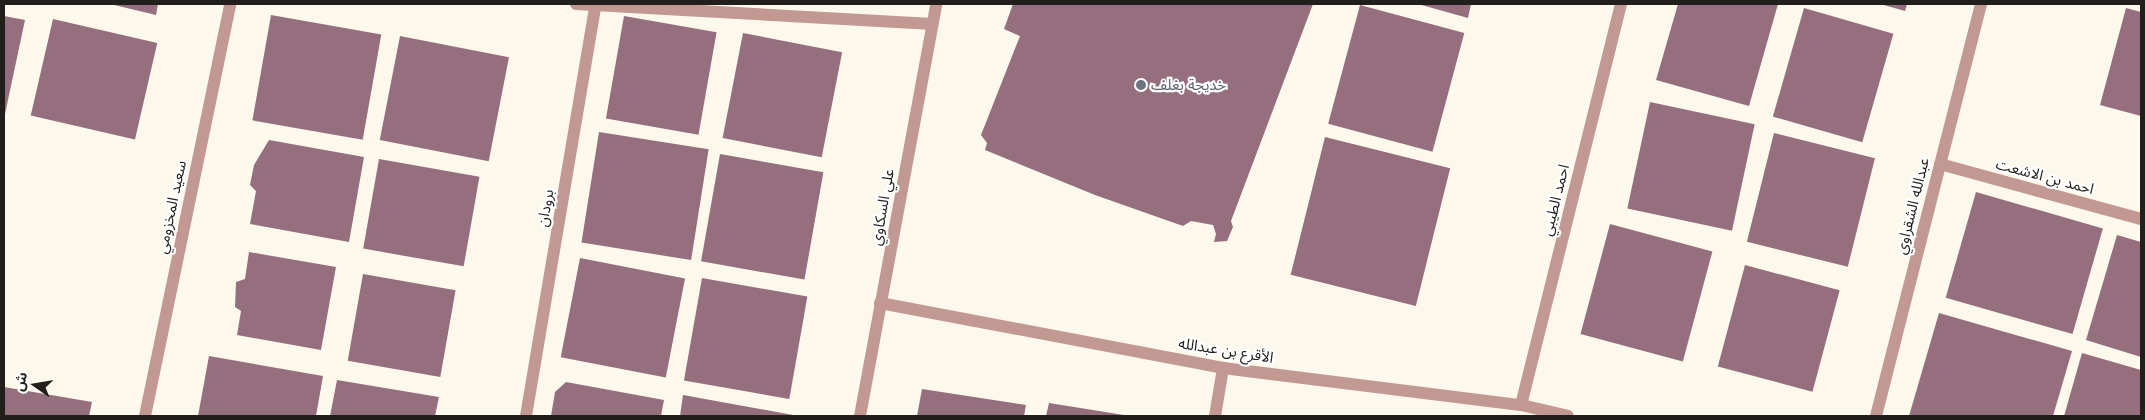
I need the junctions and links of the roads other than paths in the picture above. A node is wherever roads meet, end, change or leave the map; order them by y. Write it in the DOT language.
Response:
graph roads {
  1 [pos="230,4"];
  2 [pos="576,4"];
  3 [pos="936,4"];
  4 [pos="1621,4"];
  5 [pos="1980,4"];
  6 [pos="595,6"];
  7 [pos="932,24"];
  8 [pos="1940,164"];
  9 [pos="2141,219"];
  10 [pos="880,303"];
  11 [pos="1223,368"];
  12 [pos="1521,404"];
  13 [pos="145,416"];
  14 [pos="526,416"];
  15 [pos="860,416"];
  16 [pos="1215,416"];
  17 [pos="1568,416"];
  18 [pos="1876,416"];
  1 -- 13 [label="street, سعيد المخزومي"];
  2 -- 6 [label="street"];
  3 -- 7 [label="street, علي السكاوي"];
  4 -- 12 [label="street, احمد الطيبي"];
  5 -- 8 [label="street, عبدالله الشقراوي"];
  6 -- 7 [label="street"];
  6 -- 14 [label="street, برودان"];
  7 -- 10 [label="street, علي السكاوي"];
  8 -- 9 [label="street, احمد بن الاشعت"];
  8 -- 18 [label="street, عبدالله الشقراوي"];
  10 -- 11 [label="street, الأقرع بن عبدالله"];
  10 -- 15 [label="street, علي السكاوي"];
  11 -- 12 [label="street, الأقرع بن عبدالله"];
  11 -- 16 [label="street"];
  12 -- 17 [label="street, الأقرع بن عبدالله"];
}
